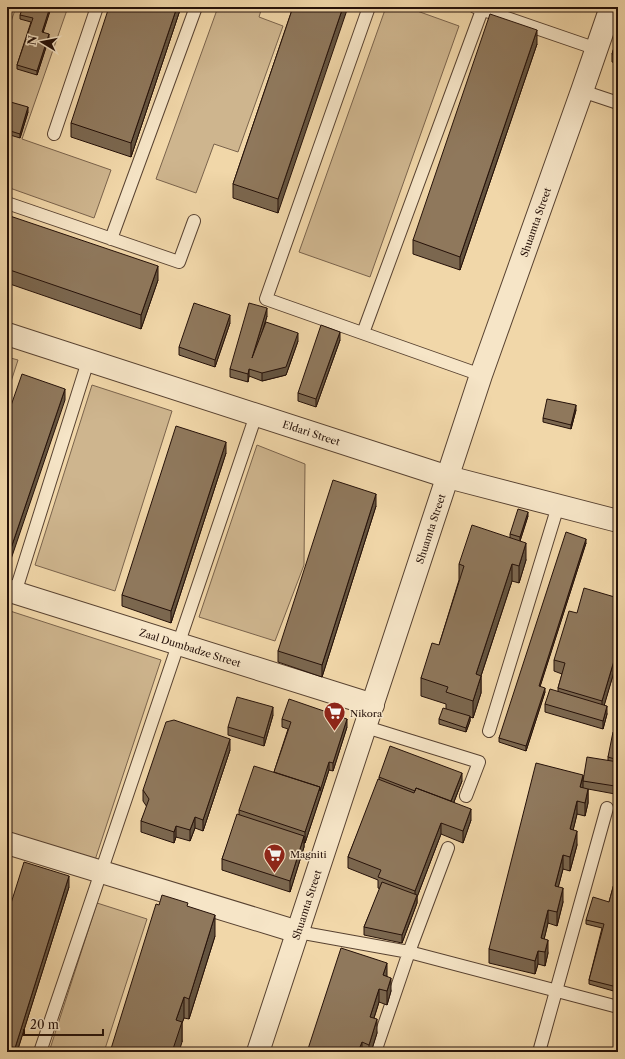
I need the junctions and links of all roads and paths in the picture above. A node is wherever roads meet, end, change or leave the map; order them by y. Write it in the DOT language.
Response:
graph roads {
  1 [pos="97,7"];
  2 [pos="196,7"];
  3 [pos="369,7"];
  4 [pos="611,7"];
  5 [pos="478,8"];
  6 [pos="597,49"];
  7 [pos="582,91"];
  8 [pos="618,103"];
  9 [pos="54,134"];
  10 [pos="7,203"];
  11 [pos="194,221"];
  12 [pos="111,239"];
  13 [pos="363,333"];
  14 [pos="7,334"];
  15 [pos="88,361"];
  16 [pos="481,375"];
  17 [pos="256,415"];
  18 [pos="448,477"];
  19 [pos="558,506"];
  20 [pos="618,521"];
  21 [pos="11,591"];
  22 [pos="179,644"];
  23 [pos="373,704"];
  24 [pos="366,727"];
  25 [pos="489,731"];
  26 [pos="466,796"];
  27 [pos="607,808"];
  28 [pos="7,842"];
  29 [pos="448,848"];
  30 [pos="102,872"];
  31 [pos="298,932"];
  32 [pos="409,952"];
  33 [pos="556,991"];
  34 [pos="618,1007"];
  35 [pos="40,1052"];
  36 [pos="258,1052"];
  37 [pos="375,1052"];
  38 [pos="538,1052"];
  1 -- 9 [label="lane"];
  2 -- 12 [label="lane"];
  3 -- 13 [label="lane"];
  4 -- 6 [label="street, Shuamta Street"];
  5 -- 6 [label="lane"];
  5 -- 13 [label="lane"];
  6 -- 7 [label="street, Shuamta Street"];
  7 -- 8 [label="lane"];
  7 -- 16 [label="street, Shuamta Street"];
  10 -- 12 [label="lane"];
  11 -- 12 [label="lane"];
  13 -- 16 [label="lane"];
  14 -- 15 [label="street, Eldari Street"];
  15 -- 17 [label="street, Eldari Street"];
  15 -- 21 [label="lane"];
  16 -- 18 [label="street, Shuamta Street"];
  17 -- 18 [label="street, Eldari Street"];
  17 -- 22 [label="lane"];
  18 -- 19 [label="street, Eldari Street"];
  18 -- 23 [label="street, Shuamta Street"];
  19 -- 20 [label="street, Eldari Street"];
  19 -- 25 [label="lane"];
  21 -- 22 [label="street, Zaal Dumbadze Street"];
  22 -- 23 [label="street, Zaal Dumbadze Street"];
  22 -- 30 [label="lane"];
  23 -- 24 [label="street, Shuamta Street"];
  24 -- 26 [label="lane"];
  24 -- 31 [label="street, Shuamta Street"];
  27 -- 33 [label="lane"];
  28 -- 30 [label="street"];
  29 -- 32 [label="lane"];
  30 -- 31 [label="street"];
  30 -- 35 [label="lane"];
  31 -- 32 [label="lane"];
  31 -- 36 [label="street, Shuamta Street"];
  32 -- 33 [label="lane"];
  32 -- 37 [label="lane"];
  33 -- 34 [label="lane"];
  33 -- 38 [label="lane"];
}
